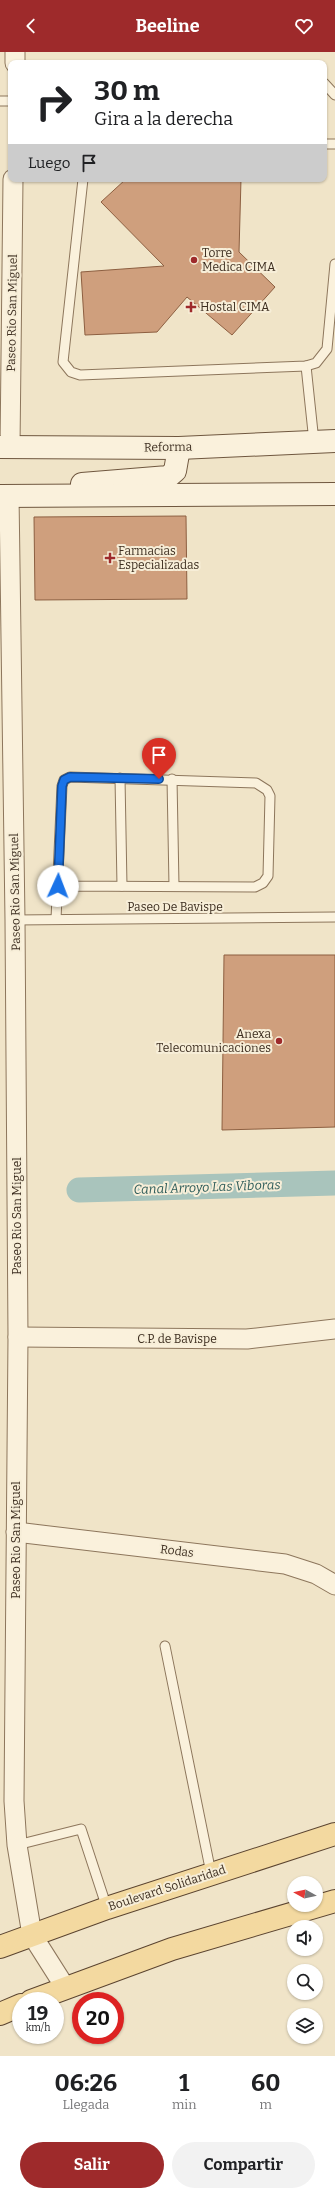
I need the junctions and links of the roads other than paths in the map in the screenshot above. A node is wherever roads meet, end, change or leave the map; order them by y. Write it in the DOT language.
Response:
graph roads {
  1 [pos="327,86"];
  2 [pos="335,95"];
  3 [pos="13,182"];
  4 [pos="83,182"];
  5 [pos="335,264"];
  6 [pos="306,366"];
  7 [pos="325,442"];
  8 [pos="5,447"];
  9 [pos="179,448"];
  10 [pos="335,494"];
  11 [pos="5,495"];
  12 [pos="39,495"];
  13 [pos="120,778"];
  14 [pos="172,779"];
  15 [pos="58,886"];
  16 [pos="122,886"];
  17 [pos="174,886"];
  18 [pos="335,917"];
  19 [pos="56,919"];
  20 [pos="16,920"];
  21 [pos="335,1329"];
  22 [pos="18,1337"];
  23 [pos="16,1532"];
  24 [pos="335,1585"];
  25 [pos="165,1646"];
  26 [pos="335,1834"];
  27 [pos="17,1844"];
  28 [pos="211,1873"];
  29 [pos="335,1901"];
  30 [pos="108,1908"];
  31 [pos="32,1934"];
  32 [pos="0,1947"];
  33 [pos="65,1987"];
  34 [pos="53,1992"];
  35 [pos="12,2009"];
  36 [pos="0,2014"];
  1 -- 2 [label="lane"];
  3 -- 8 [label="street, Paseo Rio San Miguel"];
  4 -- 6 [label="lane"];
  5 -- 6 [label="lane"];
  6 -- 7 [label="lane"];
  7 -- 9 [label="main road, Reforma"];
  8 -- 9 [label="main road, Reforma"];
  9 -- 12 [label="main road"];
  10 -- 12 [label="main road"];
  11 -- 12 [label="main road"];
  11 -- 20 [label="street, Paseo Rio San Miguel"];
  13 -- 14 [label="lane"];
  13 -- 15 [label="lane"];
  13 -- 16 [label="lane"];
  14 -- 17 [label="lane"];
  14 -- 17 [label="lane"];
  15 -- 16 [label="lane"];
  15 -- 19 [label="lane"];
  16 -- 17 [label="lane"];
  18 -- 19 [label="lane, Paseo De Bavispe"];
  19 -- 20 [label="lane, Paseo De Bavispe"];
  20 -- 22 [label="street, Paseo Rio San Miguel"];
  21 -- 22 [label="street, C.P. de Bavispe"];
  22 -- 23 [label="street, Paseo Rio San Miguel"];
  23 -- 24 [label="street, Rodas"];
  23 -- 27 [label="street, Paseo Rio San Miguel"];
  25 -- 28 [label="lane"];
  26 -- 28 [label="main road, Boulevard Solidaridad"];
  27 -- 30 [label="lane"];
  27 -- 31 [label="street, Paseo Rio San Miguel"];
  28 -- 30 [label="main road, Boulevard Solidaridad"];
  29 -- 33 [label="main road"];
  30 -- 31 [label="main road, Boulevard Solidaridad"];
  31 -- 32 [label="main road, Boulevard Solidaridad"];
  31 -- 33 [label="street"];
  33 -- 34 [label="main road"];
  35 -- 36 [label="main road"];
}
